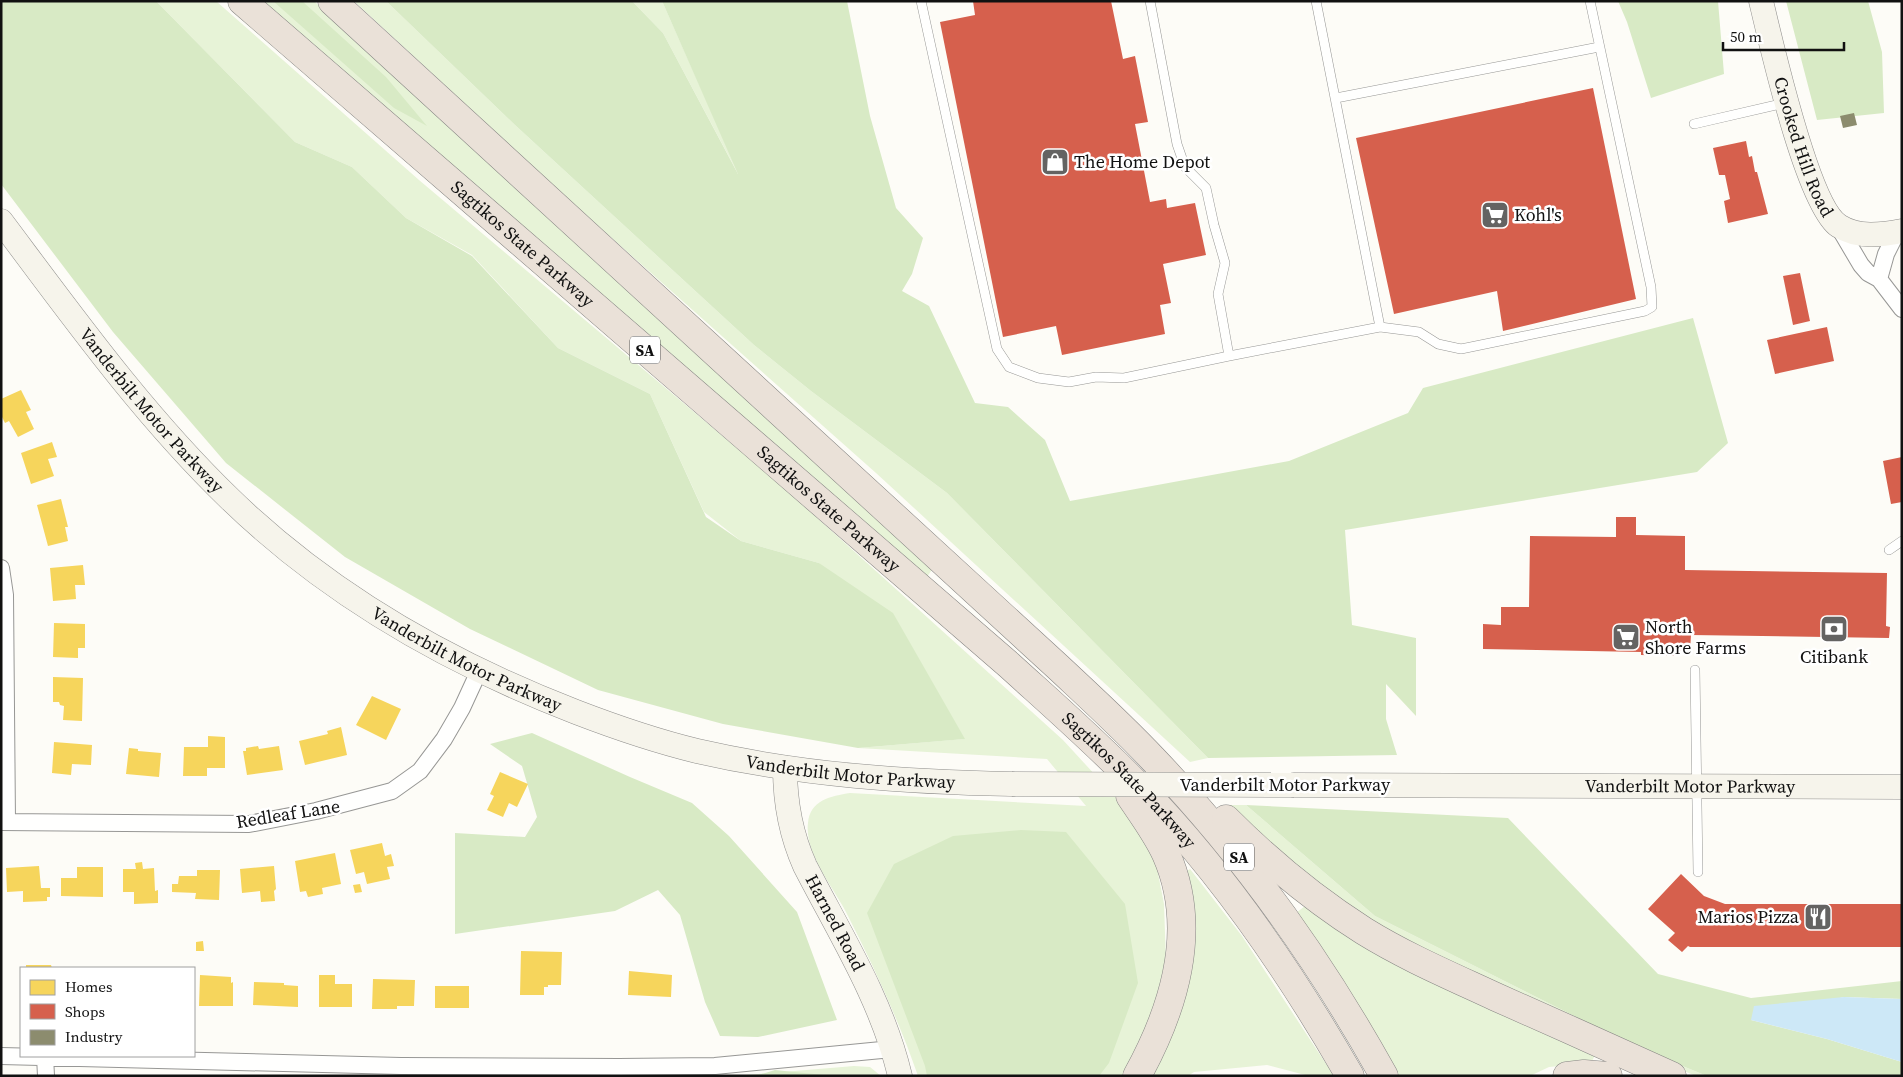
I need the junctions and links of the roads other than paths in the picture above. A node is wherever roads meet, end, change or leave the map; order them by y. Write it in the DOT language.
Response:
graph roads {
  1 [pos="232,1"];
  2 [pos="242,1"];
  3 [pos="332,1"];
  4 [pos="920,1"];
  5 [pos="1150,1"];
  6 [pos="1316,1"];
  7 [pos="1590,1"];
  8 [pos="1761,1"];
  9 [pos="282,35"];
  10 [pos="1599,47"];
  11 [pos="1336,98"];
  12 [pos="1787,102"];
  13 [pos="1694,124"];
  14 [pos="1,221"];
  15 [pos="1838,226"];
  16 [pos="1900,231"];
  17 [pos="1879,279"];
  18 [pos="1902,308"];
  19 [pos="1380,327"];
  20 [pos="1229,356"];
  21 [pos="1902,541"];
  22 [pos="1889,550"];
  23 [pos="1,568"];
  24 [pos="3,595"];
  25 [pos="1058,667"];
  26 [pos="1695,670"];
  27 [pos="479,671"];
  28 [pos="1100,747"];
  29 [pos="785,768"];
  30 [pos="1696,788"];
  31 [pos="1902,788"];
  32 [pos="4,822"];
  33 [pos="1698,872"];
  34 [pos="892,1049"];
  35 [pos="1,1056"];
  36 [pos="20,1056"];
  37 [pos="45,1057"];
  38 [pos="69,1057"];
  39 [pos="401,1071"];
  40 [pos="620,1072"];
  41 [pos="46,1076"];
  42 [pos="900,1076"];
  43 [pos="1137,1076"];
  44 [pos="1350,1076"];
  45 [pos="1384,1076"];
  46 [pos="1567,1076"];
  47 [pos="1608,1076"];
  48 [pos="1672,1076"];
  1 -- 9 [label="highway"];
  2 -- 9 [label="highway, Sagtikos State Parkway / SA"];
  3 -- 25 [label="highway, Sagtikos State Parkway / SA"];
  4 -- 20 [label="lane"];
  5 -- 20 [label="lane"];
  6 -- 11 [label="lane"];
  7 -- 10 [label="lane"];
  8 -- 12 [label="main road, Crooked Hill Road"];
  9 -- 28 [label="highway, Sagtikos State Parkway / SA"];
  10 -- 11 [label="lane"];
  10 -- 19 [label="lane"];
  11 -- 19 [label="lane"];
  12 -- 13 [label="lane"];
  12 -- 15 [label="main road, Crooked Hill Road"];
  14 -- 27 [label="main road, Vanderbilt Motor Parkway"];
  15 -- 16 [label="main road, Crooked Hill Road"];
  15 -- 17 [label="street"];
  16 -- 17 [label="street"];
  17 -- 18 [label="street"];
  19 -- 20 [label="lane"];
  21 -- 22 [label="lane"];
  23 -- 24 [label="street"];
  24 -- 32 [label="street"];
  25 -- 45 [label="highway, Sagtikos State Parkway / SA"];
  25 -- 48 [label="highway"];
  26 -- 30 [label="lane"];
  27 -- 29 [label="main road, Vanderbilt Motor Parkway"];
  27 -- 32 [label="street, Redleaf Lane"];
  28 -- 43 [label="highway"];
  28 -- 44 [label="highway, Sagtikos State Parkway / SA"];
  29 -- 30 [label="main road, Vanderbilt Motor Parkway, bridge"];
  29 -- 34 [label="main road, Harned Road"];
  30 -- 31 [label="main road, Vanderbilt Motor Parkway"];
  30 -- 33 [label="lane"];
  34 -- 40 [label="street"];
  34 -- 42 [label="main road, Harned Road"];
  35 -- 36 [label="street"];
  37 -- 41 [label="street"];
  38 -- 39 [label="street"];
  39 -- 40 [label="street"];
  46 -- 47 [label="highway"];
}
